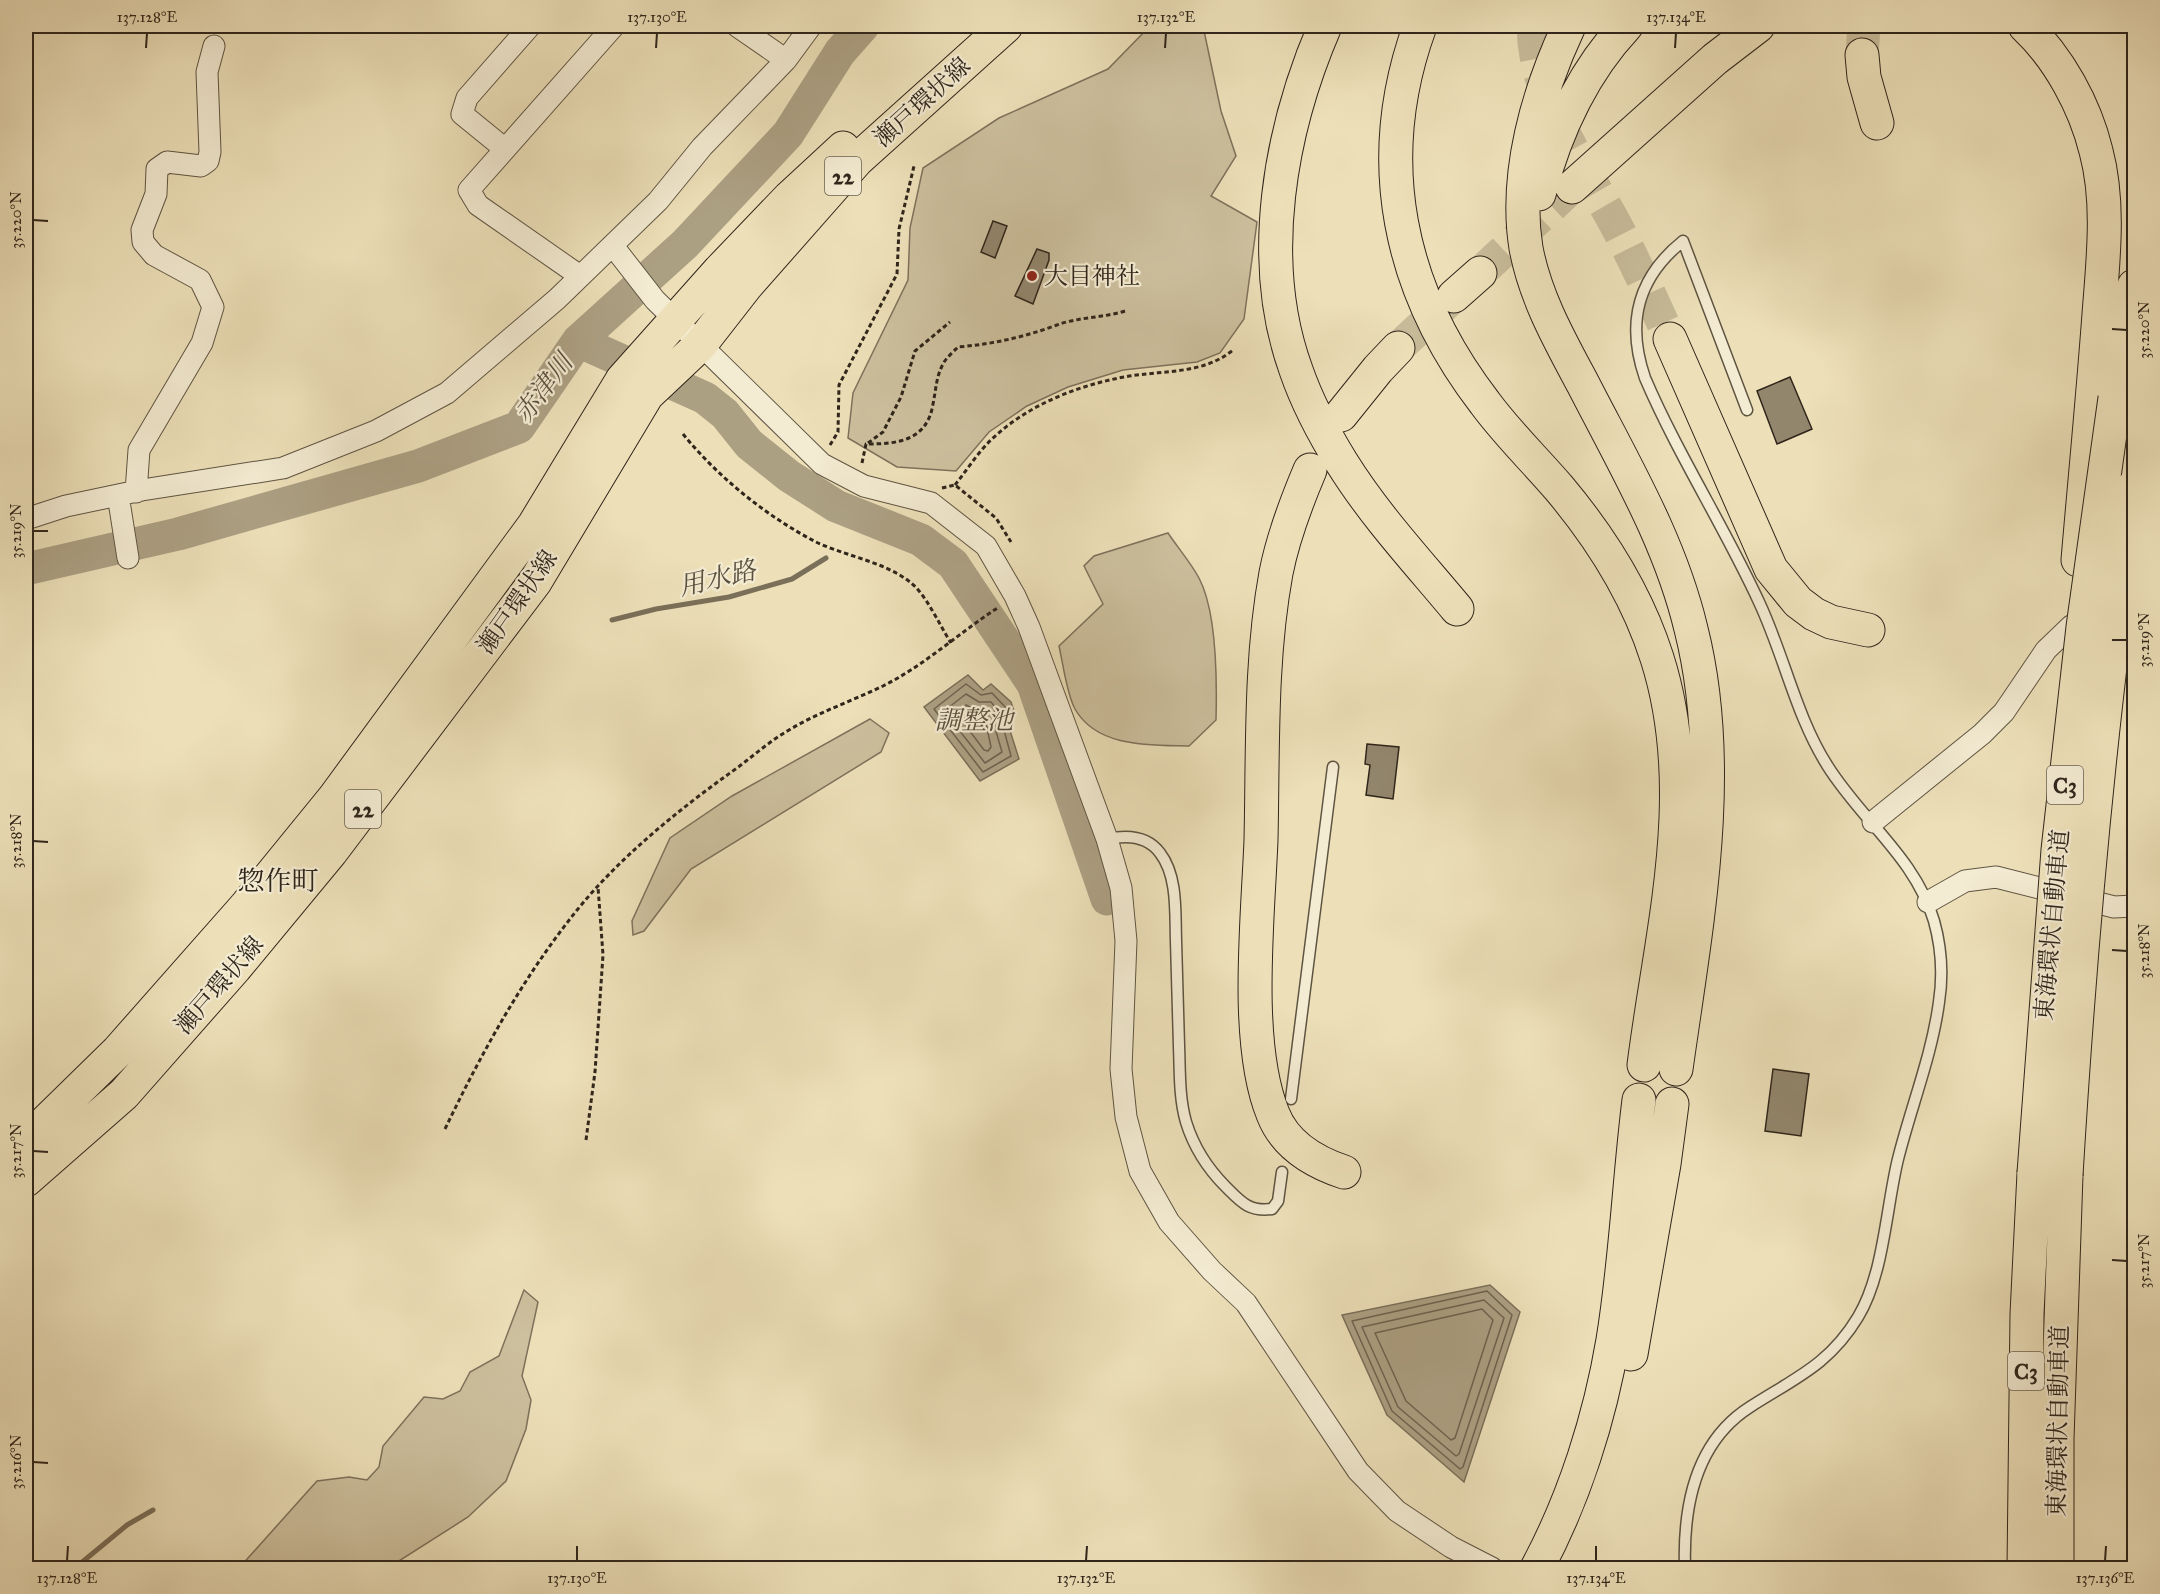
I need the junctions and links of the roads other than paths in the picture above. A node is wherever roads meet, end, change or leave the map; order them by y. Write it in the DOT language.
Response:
graph roads {
  1 [pos="530,26"];
  2 [pos="614,26"];
  3 [pos="737,26"];
  4 [pos="811,26"];
  5 [pos="979,26"];
  6 [pos="1006,26"];
  7 [pos="1325,26"];
  8 [pos="1420,26"];
  9 [pos="1429,26"];
  10 [pos="1569,26"];
  11 [pos="1626,26"];
  12 [pos="1758,26"];
  13 [pos="2005,26"];
  14 [pos="2025,26"];
  15 [pos="214,46"];
  16 [pos="1862,55"];
  17 [pos="786,60"];
  18 [pos="1406,72"];
  19 [pos="2077,101"];
  20 [pos="1877,123"];
  21 [pos="505,149"];
  22 [pos="1572,187"];
  23 [pos="613,246"];
  24 [pos="1479,273"];
  25 [pos="580,276"];
  26 [pos="2134,286"];
  27 [pos="1454,296"];
  28 [pos="1540,297"];
  29 [pos="661,321"];
  30 [pos="1670,339"];
  31 [pos="1398,348"];
  32 [pos="689,356"];
  33 [pos="635,388"];
  34 [pos="2104,398"];
  35 [pos="1748,410"];
  36 [pos="1341,415"];
  37 [pos="1310,470"];
  38 [pos="2134,486"];
  39 [pos="124,498"];
  40 [pos="26,519"];
  41 [pos="2134,545"];
  42 [pos="128,558"];
  43 [pos="1457,609"];
  44 [pos="2071,626"];
  45 [pos="1868,630"];
  46 [pos="1333,767"];
  47 [pos="1873,822"];
  48 [pos="1107,839"];
  49 [pos="1928,902"];
  50 [pos="2134,906"];
  51 [pos="2083,917"];
  52 [pos="1644,1065"];
  53 [pos="1676,1069"];
  54 [pos="1292,1100"];
  55 [pos="1640,1100"];
  56 [pos="1672,1104"];
  57 [pos="26,1141"];
  58 [pos="1282,1172"];
  59 [pos="1344,1172"];
  60 [pos="26,1180"];
  61 [pos="1546,1567"];
  62 [pos="1491,1569"];
  63 [pos="1685,1569"];
  64 [pos="2024,1569"];
  65 [pos="2056,1569"];
  1 -- 21 [label="street"];
  2 -- 21 [label="street"];
  3 -- 17 [label="street"];
  4 -- 17 [label="street"];
  5 -- 29 [label="main road, 瀬戸環状線 / 22"];
  6 -- 32 [label="main road, 瀬戸環状線 / 22"];
  7 -- 43 [label="main road"];
  8 -- 18 [label="main road"];
  9 -- 18 [label="main road"];
  10 -- 28 [label="main road"];
  11 -- 28 [label="main road"];
  12 -- 22 [label="main road"];
  13 -- 19 [label="main road"];
  14 -- 19 [label="main road"];
  15 -- 39 [label="street"];
  16 -- 20 [label="main road"];
  17 -- 23 [label="street"];
  18 -- 52 [label="main road"];
  19 -- 34 [label="main road"];
  21 -- 25 [label="street"];
  23 -- 25 [label="street"];
  23 -- 29 [label="street"];
  24 -- 27 [label="main road"];
  25 -- 39 [label="street"];
  26 -- 34 [label="main road, 東海環状自動車道 / C3"];
  28 -- 53 [label="main road"];
  29 -- 32 [label="street"];
  29 -- 33 [label="main road, 瀬戸環状線 / 22"];
  30 -- 45 [label="main road"];
  31 -- 36 [label="main road"];
  32 -- 33 [label="main road, 瀬戸環状線 / 22"];
  32 -- 48 [label="street"];
  33 -- 57 [label="main road, 瀬戸環状線 / 22"];
  33 -- 60 [label="main road, 瀬戸環状線 / 22"];
  34 -- 64 [label="main road, 東海環状自動車道 / C3, bridge"];
  35 -- 47 [label="lane"];
  37 -- 59 [label="main road"];
  38 -- 51 [label="main road, 東海環状自動車道 / C3, bridge"];
  39 -- 40 [label="street"];
  39 -- 42 [label="street"];
  41 -- 51 [label="main road, bridge"];
  44 -- 47 [label="street"];
  46 -- 54 [label="lane"];
  47 -- 49 [label="lane"];
  48 -- 58 [label="lane"];
  48 -- 62 [label="street"];
  49 -- 50 [label="street"];
  49 -- 63 [label="lane"];
  51 -- 65 [label="main road, 東海環状自動車道 / C3, bridge"];
  55 -- 61 [label="main road"];
  56 -- 61 [label="main road"];
}
